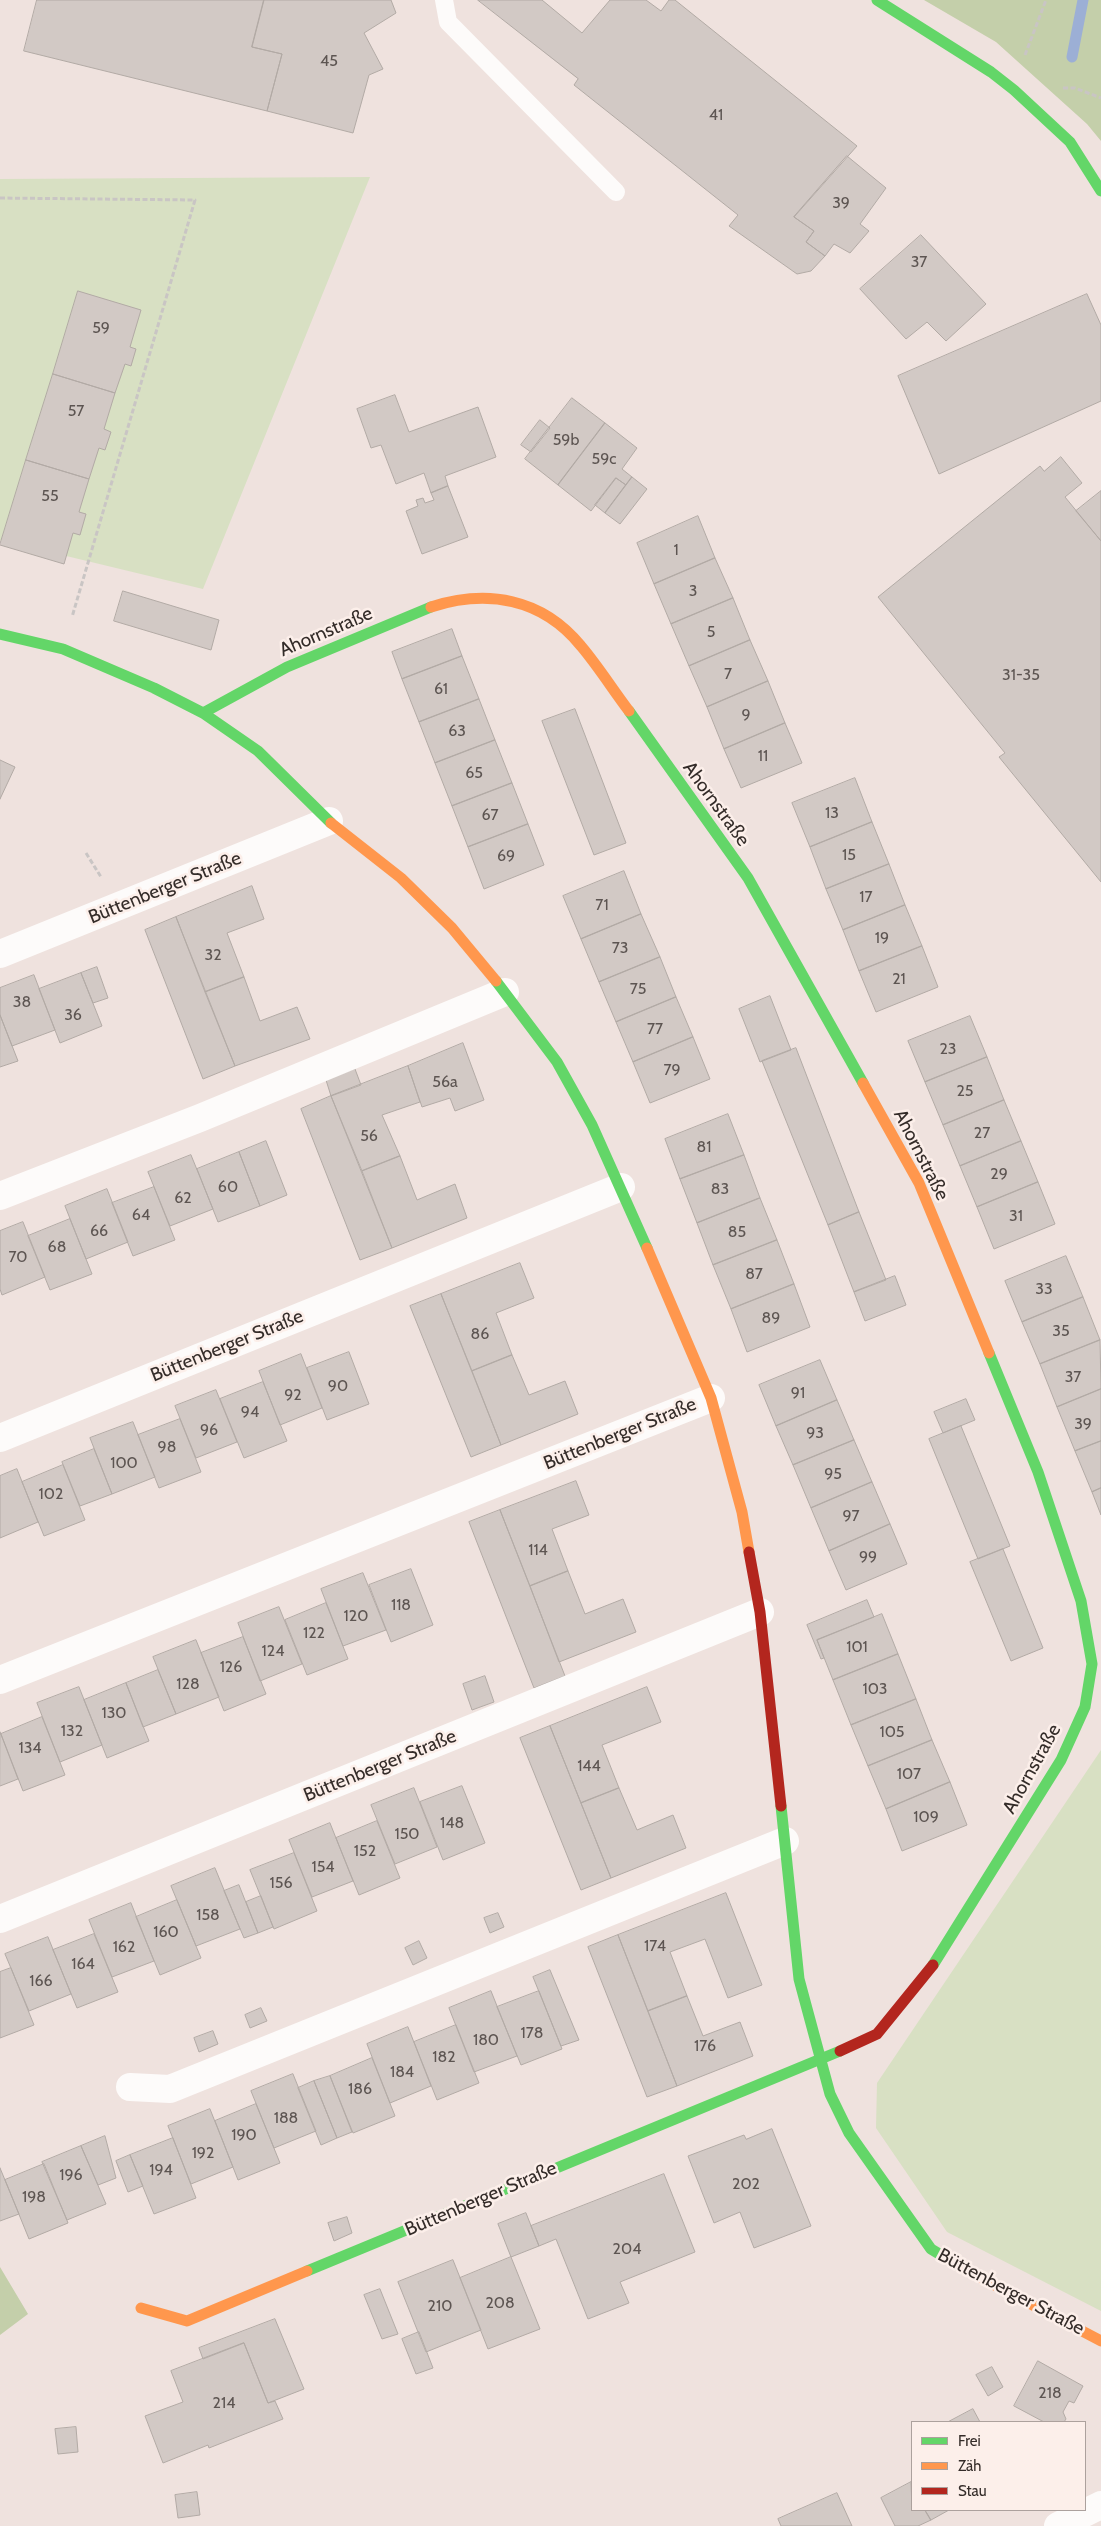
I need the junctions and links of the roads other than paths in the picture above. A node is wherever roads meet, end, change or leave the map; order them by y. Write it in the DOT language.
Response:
graph roads {
  1 [pos="444,0"];
  2 [pos="877,0"];
  3 [pos="1101,191"];
  4 [pos="616,192"];
  5 [pos="0,634"];
  6 [pos="202,713"];
  7 [pos="329,821"];
  8 [pos="0,954"];
  9 [pos="505,992"];
  10 [pos="621,1187"];
  11 [pos="0,1196"];
  12 [pos="711,1398"];
  13 [pos="0,1438"];
  14 [pos="760,1612"];
  15 [pos="0,1680"];
  16 [pos="785,1841"];
  17 [pos="0,1919"];
  18 [pos="820,2060"];
  19 [pos="130,2086"];
  20 [pos="141,2308"];
  21 [pos="1101,2341"];
  22 [pos="1101,2505"];
  23 [pos="1058,2526"];
  1 -- 4 [label="lane"];
  2 -- 3 [label="street"];
  5 -- 6 [label="street, Büttenberger Straße"];
  6 -- 7 [label="street, Büttenberger Straße"];
  6 -- 18 [label="street, Ahornstraße"];
  7 -- 8 [label="street, Büttenberger Straße"];
  7 -- 9 [label="street, Büttenberger Straße"];
  9 -- 10 [label="street, Büttenberger Straße"];
  9 -- 11 [label="street"];
  10 -- 12 [label="street, Büttenberger Straße"];
  10 -- 13 [label="street, Büttenberger Straße"];
  12 -- 14 [label="street, Büttenberger Straße"];
  12 -- 15 [label="street, Büttenberger Straße"];
  14 -- 16 [label="street, Büttenberger Straße"];
  14 -- 17 [label="street, Büttenberger Straße"];
  16 -- 18 [label="street, Büttenberger Straße"];
  16 -- 19 [label="street"];
  18 -- 20 [label="street, Büttenberger Straße"];
  18 -- 21 [label="street, Büttenberger Straße"];
  22 -- 23 [label="street"];
}
